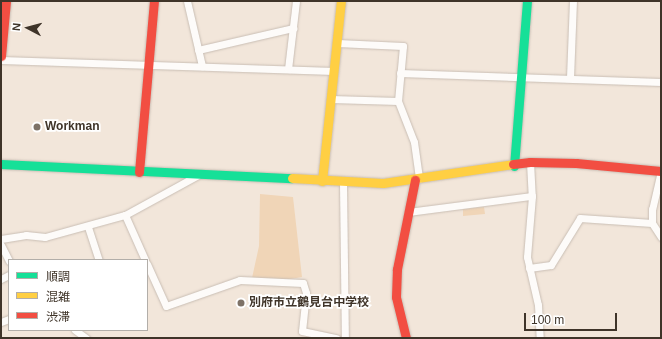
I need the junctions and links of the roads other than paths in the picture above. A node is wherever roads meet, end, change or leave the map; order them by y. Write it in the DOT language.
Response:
graph roads {
  1 [pos="16,1"];
  2 [pos="154,1"];
  3 [pos="187,1"];
  4 [pos="296,1"];
  5 [pos="341,1"];
  6 [pos="526,1"];
  7 [pos="572,1"];
  8 [pos="4,3"];
  9 [pos="293,28"];
  10 [pos="337,43"];
  11 [pos="198,50"];
  12 [pos="1,56"];
  13 [pos="1,60"];
  14 [pos="149,64"];
  15 [pos="202,66"];
  16 [pos="288,69"];
  17 [pos="334,71"];
  18 [pos="400,73"];
  19 [pos="520,77"];
  20 [pos="570,78"];
  21 [pos="661,82"];
  22 [pos="331,99"];
  23 [pos="398,101"];
  24 [pos="530,162"];
  25 [pos="1,164"];
  26 [pos="514,166"];
  27 [pos="661,171"];
  28 [pos="140,172"];
  29 [pos="198,175"];
  30 [pos="417,179"];
  31 [pos="322,181"];
  32 [pos="343,183"];
  33 [pos="532,196"];
  34 [pos="408,212"];
  35 [pos="125,215"];
  36 [pos="652,223"];
  37 [pos="88,227"];
  38 [pos="661,237"];
  39 [pos="1,239"];
  40 [pos="1,245"];
  41 [pos="8,259"];
  42 [pos="99,259"];
  43 [pos="145,259"];
  44 [pos="148,266"];
  45 [pos="529,268"];
  46 [pos="76,331"];
  47 [pos="86,338"];
  48 [pos="336,338"];
  49 [pos="345,338"];
  50 [pos="406,338"];
  51 [pos="540,338"];
  1 -- 8 [label="street"];
  2 -- 14 [label="street"];
  3 -- 11 [label="street"];
  4 -- 9 [label="street"];
  5 -- 10 [label="street"];
  6 -- 19 [label="street"];
  7 -- 20 [label="street"];
  8 -- 12 [label="street"];
  9 -- 11 [label="street"];
  9 -- 16 [label="street"];
  10 -- 17 [label="street"];
  10 -- 18 [label="street"];
  11 -- 15 [label="street"];
  13 -- 14 [label="street"];
  14 -- 15 [label="street"];
  14 -- 28 [label="street"];
  15 -- 16 [label="street"];
  16 -- 17 [label="street"];
  17 -- 22 [label="street"];
  18 -- 19 [label="street"];
  18 -- 23 [label="street"];
  19 -- 20 [label="street"];
  19 -- 26 [label="street"];
  20 -- 21 [label="street"];
  22 -- 23 [label="street"];
  22 -- 31 [label="street"];
  23 -- 30 [label="street"];
  24 -- 26 [label="street"];
  24 -- 27 [label="street"];
  24 -- 33 [label="street"];
  25 -- 28 [label="street"];
  26 -- 30 [label="street"];
  27 -- 36 [label="street"];
  28 -- 29 [label="street"];
  29 -- 31 [label="street"];
  29 -- 35 [label="street"];
  30 -- 32 [label="street"];
  30 -- 34 [label="street"];
  31 -- 32 [label="street"];
  32 -- 49 [label="street"];
  33 -- 34 [label="street"];
  33 -- 45 [label="street"];
  34 -- 50 [label="street"];
  35 -- 37 [label="street"];
  35 -- 43 [label="street"];
  36 -- 38 [label="street"];
  36 -- 45 [label="street"];
  37 -- 39 [label="street"];
  37 -- 42 [label="street"];
  40 -- 41 [label="street"];
  44 -- 48 [label="street"];
  45 -- 51 [label="street"];
  46 -- 47 [label="street"];
}
